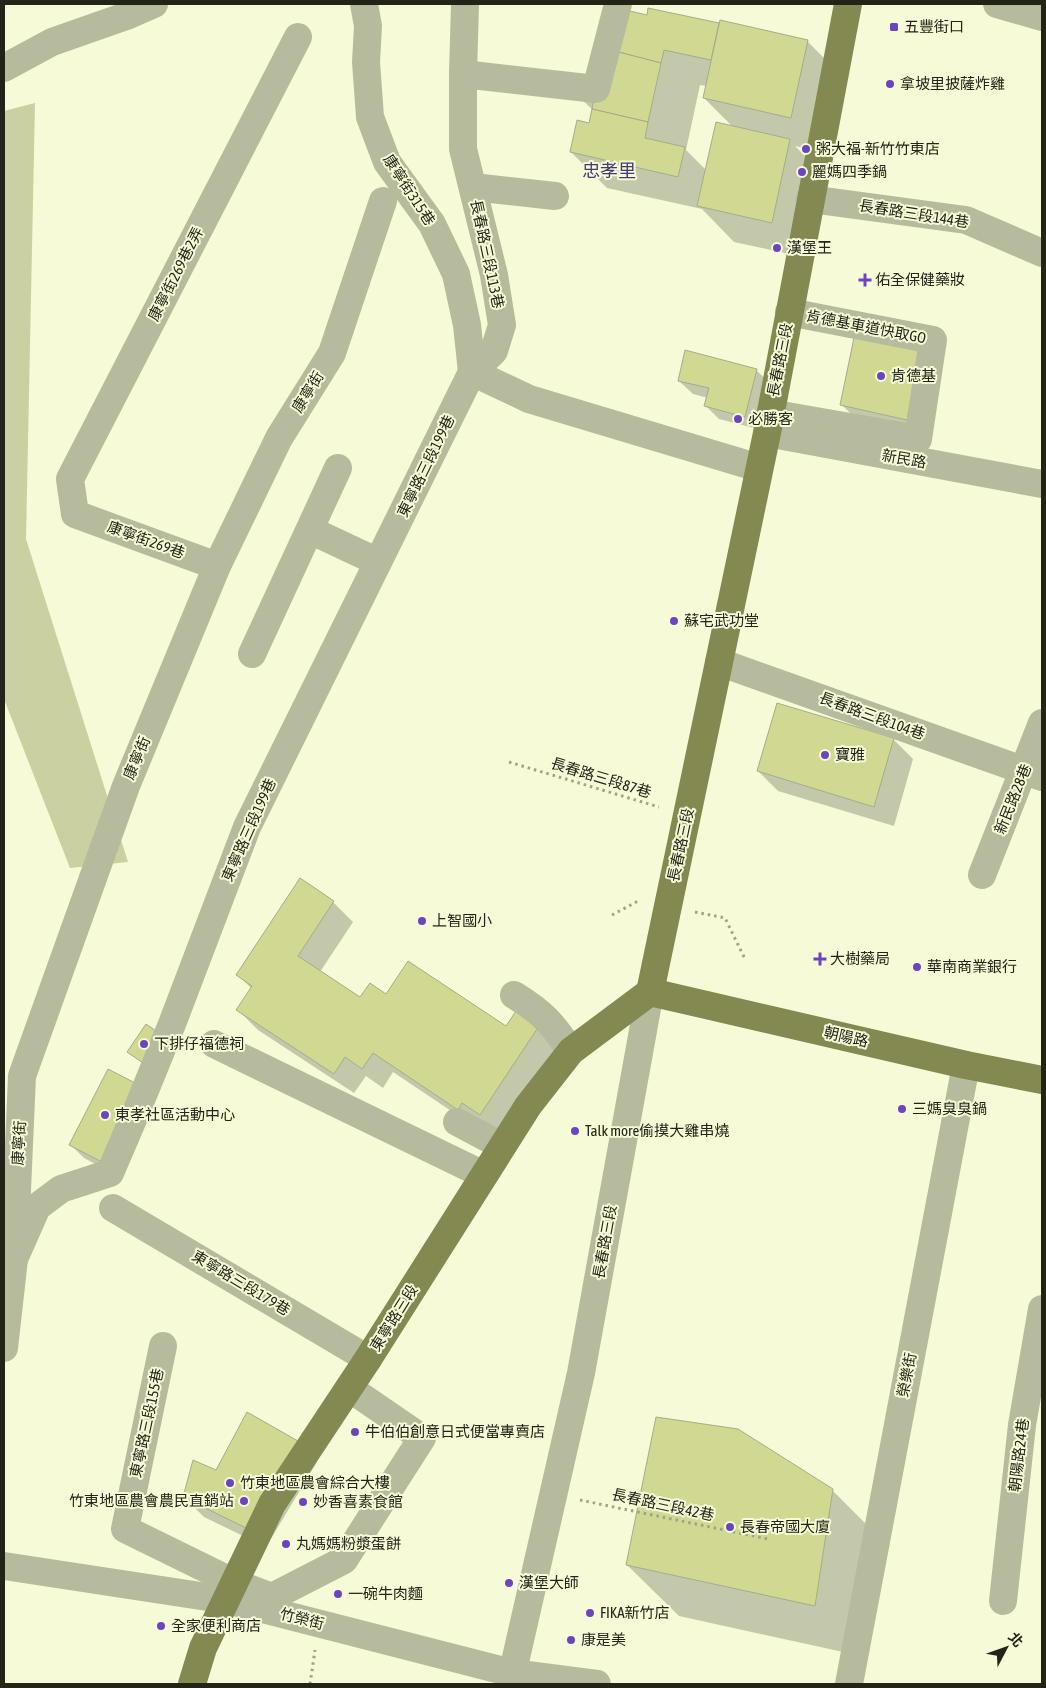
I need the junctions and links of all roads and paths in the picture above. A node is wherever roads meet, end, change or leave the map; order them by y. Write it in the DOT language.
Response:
graph roads {
  1 [pos="154,4"];
  2 [pos="465,4"];
  3 [pos="618,4"];
  4 [pos="847,4"];
  5 [pos="997,4"];
  6 [pos="368,11"];
  7 [pos="1042,17"];
  8 [pos="298,37"];
  9 [pos="4,68"];
  10 [pos="463,74"];
  11 [pos="472,187"];
  12 [pos="554,196"];
  13 [pos="810,199"];
  14 [pos="383,201"];
  15 [pos="1042,253"];
  16 [pos="789,312"];
  17 [pos="472,372"];
  18 [pos="768,423"];
  19 [pos="338,468"];
  20 [pos="759,468"];
  21 [pos="1042,484"];
  22 [pos="75,514"];
  23 [pos="310,530"];
  24 [pos="378,562"];
  25 [pos="217,566"];
  26 [pos="252,654"];
  27 [pos="719,662"];
  28 [pos="1042,723"];
  29 [pos="509,762"];
  30 [pos="1033,774"];
  31 [pos="687,815"];
  32 [pos="982,875"];
  33 [pos="639,900"];
  34 [pos="612,915"];
  35 [pos="725,918"];
  36 [pos="745,959"];
  37 [pos="650,992"];
  38 [pos="514,995"];
  39 [pos="214,1044"];
  40 [pos="571,1051"];
  41 [pos="966,1065"];
  42 [pos="13,1073"];
  43 [pos="1042,1080"];
  44 [pos="458,1122"];
  45 [pos="502,1146"];
  46 [pos="484,1175"];
  47 [pos="113,1208"];
  48 [pos="14,1259"];
  49 [pos="1042,1309"];
  50 [pos="163,1346"];
  51 [pos="4,1348"];
  52 [pos="368,1359"];
  53 [pos="349,1388"];
  54 [pos="553,1494"];
  55 [pos="768,1538"];
  56 [pos="4,1566"];
  57 [pos="231,1591"];
  58 [pos="1003,1601"];
  59 [pos="511,1679"];
  60 [pos="192,1684"];
  61 [pos="597,1684"];
  62 [pos="849,1684"];
  1 -- 9 [label="street"];
  2 -- 10 [label="street, 長春路三段113巷"];
  3 -- 10 [label="street"];
  4 -- 13 [label="main road, 長春路三段"];
  5 -- 7 [label="street"];
  6 -- 17 [label="street, 康寧街315巷"];
  8 -- 22 [label="street, 康寧街269巷2弄"];
  10 -- 11 [label="street, 長春路三段113巷"];
  11 -- 12 [label="street"];
  11 -- 17 [label="street, 長春路三段113巷"];
  13 -- 15 [label="street, 長春路三段144巷"];
  13 -- 16 [label="main road, 長春路三段"];
  14 -- 25 [label="street, 康寧街"];
  16 -- 18 [label="main road, 長春路三段"];
  16 -- 18 [label="street, 肯德基車道快取GO"];
  17 -- 20 [label="street"];
  17 -- 24 [label="street, 東寧路三段199巷"];
  18 -- 20 [label="main road, 長春路三段"];
  18 -- 21 [label="street, 新民路"];
  19 -- 23 [label="street"];
  20 -- 27 [label="main road, 長春路三段"];
  22 -- 25 [label="street, 康寧街269巷"];
  23 -- 24 [label="street"];
  23 -- 26 [label="street"];
  24 -- 48 [label="street, 東寧路三段199巷"];
  25 -- 42 [label="street, 康寧街"];
  27 -- 30 [label="street, 長春路三段104巷"];
  27 -- 31 [label="main road, 長春路三段"];
  28 -- 30 [label="street, 新民路28巷"];
  29 -- 31 [label="path, 長春路三段87巷"];
  30 -- 32 [label="street, 新民路28巷"];
  31 -- 37 [label="main road, 長春路三段"];
  33 -- 34 [label="path"];
  35 -- 36 [label="path"];
  37 -- 40 [label="main road, 東寧路三段"];
  37 -- 41 [label="main road, 朝陽路"];
  37 -- 54 [label="street, 長春路三段"];
  38 -- 40 [label="street"];
  39 -- 46 [label="street"];
  40 -- 45 [label="main road, 東寧路三段"];
  41 -- 43 [label="main road, 朝陽路"];
  41 -- 62 [label="street, 榮樂街"];
  42 -- 48 [label="street, 康寧街"];
  44 -- 45 [label="street"];
  45 -- 46 [label="main road, 東寧路三段"];
  46 -- 52 [label="main road, 東寧路三段"];
  47 -- 52 [label="street, 東寧路三段179巷"];
  48 -- 51 [label="street, 康寧街"];
  49 -- 58 [label="street, 朝陽路24巷"];
  50 -- 57 [label="street, 東寧路三段155巷"];
  52 -- 53 [label="main road, 東寧路三段"];
  53 -- 57 [label="main road, 東寧路三段"];
  53 -- 57 [label="street"];
  54 -- 55 [label="path, 長春路三段42巷"];
  54 -- 59 [label="street, 長春路三段"];
  56 -- 57 [label="street, 竹榮街"];
  57 -- 59 [label="street, 竹榮街"];
  57 -- 60 [label="main road, 東寧路三段"];
  59 -- 61 [label="street, 竹榮街"];
}
